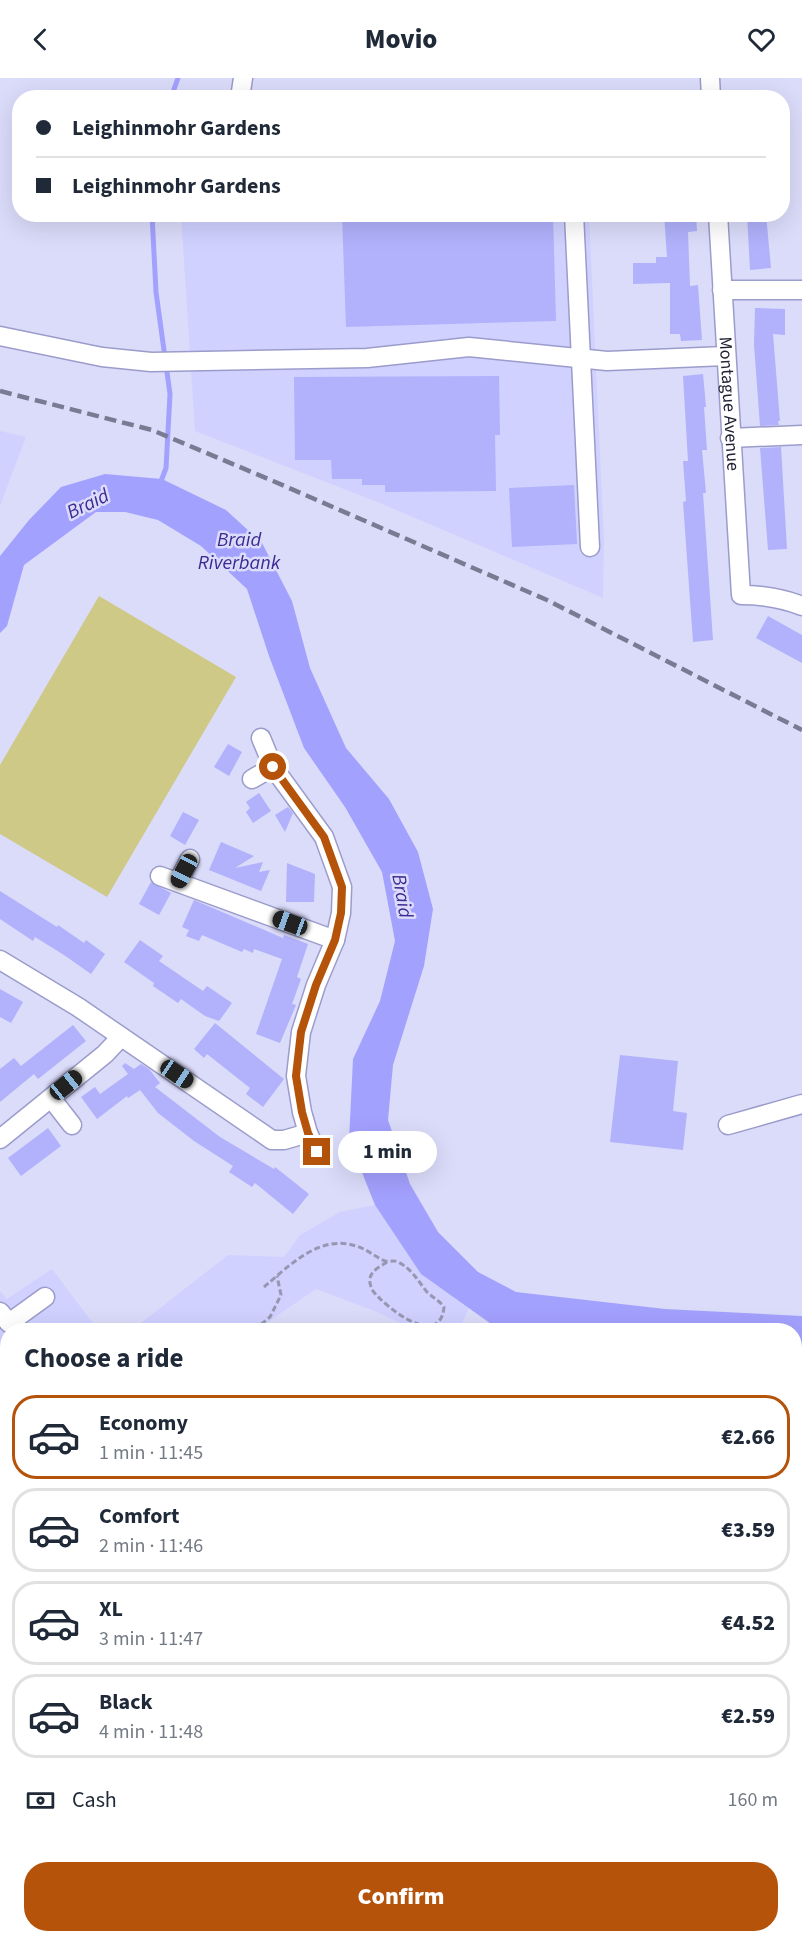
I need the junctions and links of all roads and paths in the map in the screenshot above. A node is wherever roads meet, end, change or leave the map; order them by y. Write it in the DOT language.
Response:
graph roads {
  1 [pos="574,222"];
  2 [pos="718,222"];
  3 [pos="722,290"];
  4 [pos="802,290"];
  5 [pos="0,336"];
  6 [pos="725,356"];
  7 [pos="580,359"];
  8 [pos="802,435"];
  9 [pos="730,438"];
  10 [pos="590,547"];
  11 [pos="802,606"];
  12 [pos="261,738"];
  13 [pos="273,767"];
  14 [pos="252,779"];
  15 [pos="190,860"];
  16 [pos="160,876"];
  17 [pos="178,882"];
  18 [pos="335,940"];
  19 [pos="0,960"];
  20 [pos="121,1037"];
  21 [pos="51,1098"];
  22 [pos="802,1104"];
  23 [pos="72,1125"];
  24 [pos="728,1125"];
  25 [pos="308,1133"];
  26 [pos="0,1139"];
  27 [pos="317,1152"];
  28 [pos="387,1262"];
  29 [pos="278,1276"];
  30 [pos="264,1287"];
  31 [pos="45,1298"];
  32 [pos="4,1317"];
  33 [pos="263,1323"];
  34 [pos="415,1323"];
  35 [pos="438,1323"];
  1 -- 7 [label="street"];
  2 -- 3 [label="street, Montague Avenue"];
  3 -- 4 [label="street"];
  3 -- 6 [label="street, Montague Avenue"];
  5 -- 7 [label="street"];
  6 -- 7 [label="street"];
  6 -- 9 [label="street, Montague Avenue"];
  7 -- 10 [label="street"];
  8 -- 9 [label="street"];
  9 -- 11 [label="street, Montague Avenue"];
  12 -- 13 [label="street"];
  13 -- 14 [label="street"];
  13 -- 18 [label="street"];
  15 -- 17 [label="street"];
  16 -- 17 [label="street"];
  17 -- 18 [label="street"];
  18 -- 25 [label="street"];
  19 -- 20 [label="street"];
  20 -- 21 [label="street"];
  20 -- 25 [label="street"];
  21 -- 23 [label="street"];
  21 -- 26 [label="street"];
  22 -- 24 [label="street"];
  25 -- 27 [label="street"];
  28 -- 29 [label="path"];
  28 -- 34 [label="path"];
  28 -- 35 [label="path"];
  29 -- 30 [label="path"];
  29 -- 33 [label="path"];
  31 -- 32 [label="street"];
}
